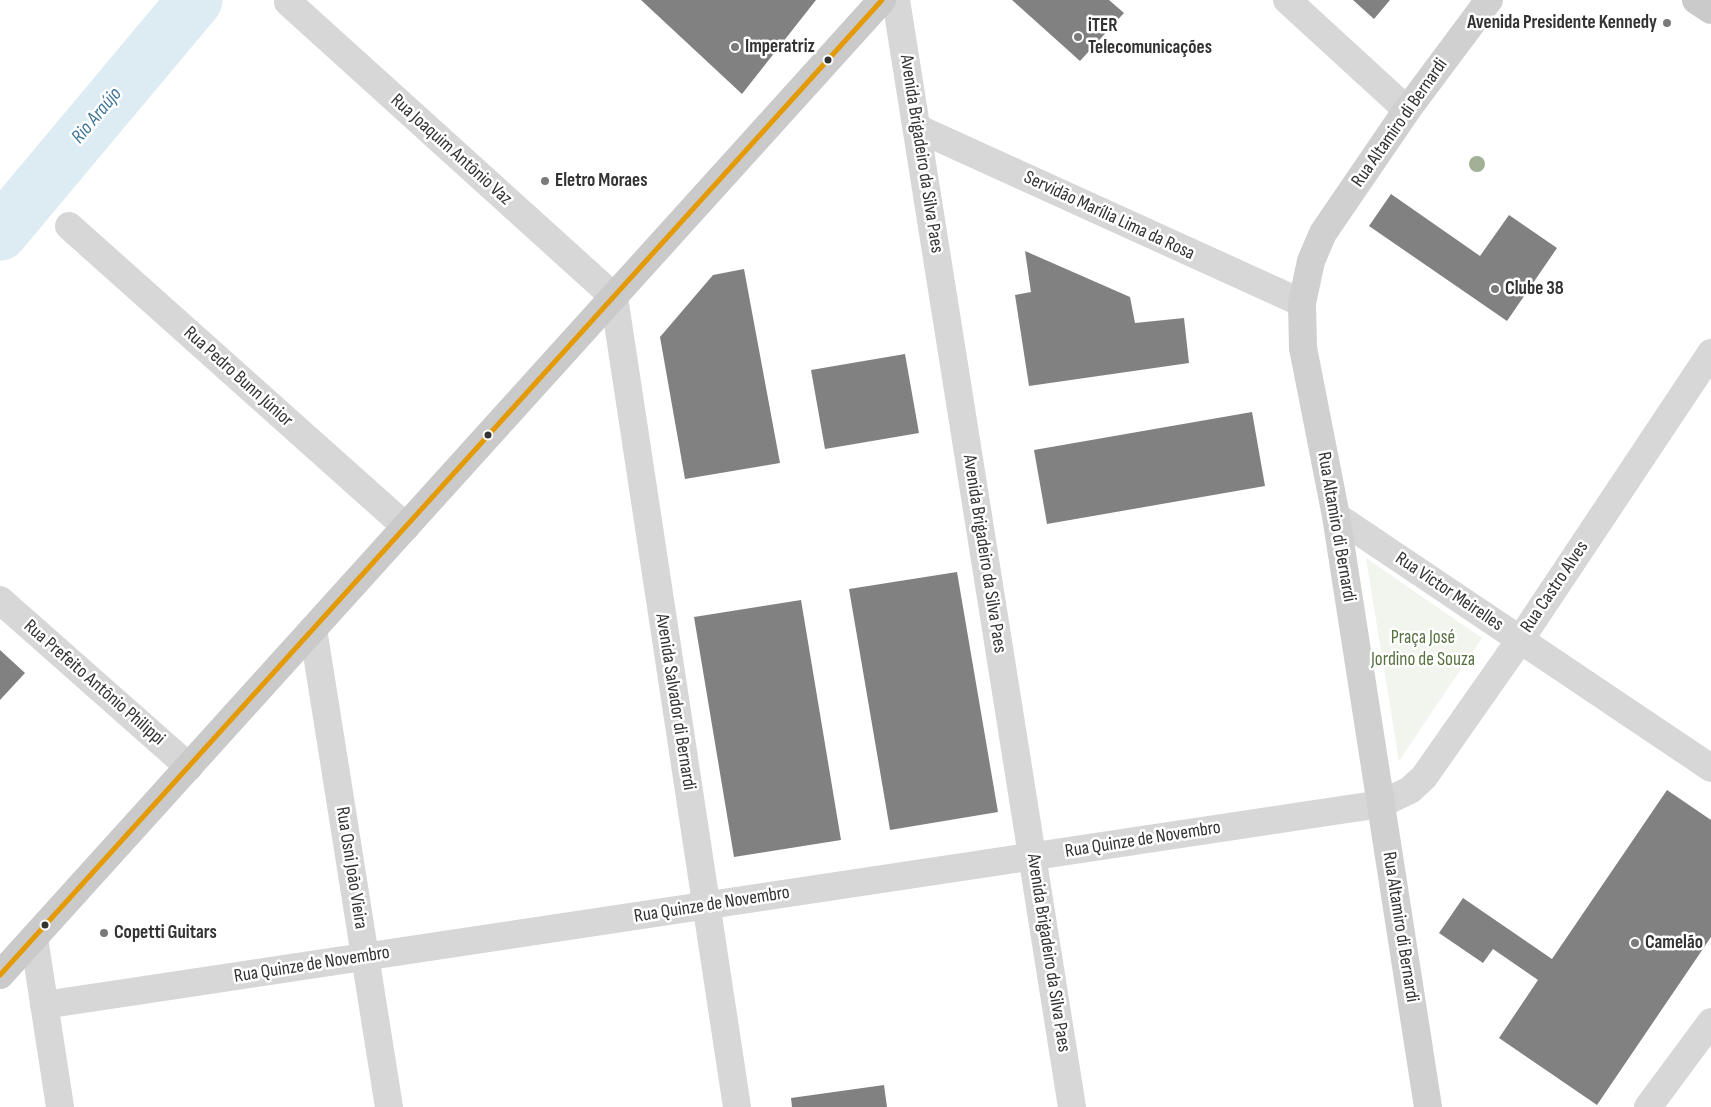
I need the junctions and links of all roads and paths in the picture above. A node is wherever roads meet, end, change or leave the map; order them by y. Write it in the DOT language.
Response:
graph roads {
  1 [pos="882,0"];
  2 [pos="896,0"];
  3 [pos="1287,0"];
  4 [pos="1489,0"];
  5 [pos="1696,0"];
  6 [pos="288,2"];
  7 [pos="1711,10"];
  8 [pos="1407,110"];
  9 [pos="917,128"];
  10 [pos="69,226"];
  11 [pos="614,297"];
  12 [pos="1302,304"];
  13 [pos="1711,353"];
  14 [pos="1336,516"];
  15 [pos="406,527"];
  16 [pos="0,600"];
  17 [pos="314,629"];
  18 [pos="1520,640"];
  19 [pos="189,766"];
  20 [pos="1711,768"];
  21 [pos="1381,804"];
  22 [pos="1032,856"];
  23 [pos="706,905"];
  24 [pos="34,938"];
  25 [pos="365,957"];
  26 [pos="0,975"];
  27 [pos="44,1005"];
  28 [pos="1711,1022"];
  29 [pos="60,1107"];
  30 [pos="389,1107"];
  31 [pos="737,1107"];
  32 [pos="1072,1107"];
  33 [pos="1428,1107"];
  34 [pos="1648,1107"];
  1 -- 11 [label="main road"];
  2 -- 9 [label="street, Avenida Brigadeiro da Silva Paes"];
  3 -- 8 [label="street"];
  4 -- 8 [label="main road, Rua Altamiro di Bernardi"];
  5 -- 7 [label="main road"];
  6 -- 11 [label="street, Rua Joaquim Antônio Vaz"];
  8 -- 12 [label="main road, Rua Altamiro di Bernardi"];
  9 -- 12 [label="street, Servidão Marília Lima da Rosa"];
  9 -- 22 [label="street, Avenida Brigadeiro da Silva Paes"];
  10 -- 15 [label="street, Rua Pedro Bunn Júnior"];
  11 -- 15 [label="main road"];
  11 -- 23 [label="street, Avenida Salvador di Bernardi"];
  12 -- 14 [label="main road, Rua Altamiro di Bernardi"];
  13 -- 18 [label="street, Rua Castro Alves"];
  14 -- 18 [label="street, Rua Victor Meirelles"];
  14 -- 21 [label="main road, Rua Altamiro di Bernardi"];
  15 -- 17 [label="main road"];
  16 -- 19 [label="street, Rua Prefeito Antônio Philippi"];
  17 -- 19 [label="main road"];
  17 -- 25 [label="street, Rua Osni João Vieira"];
  18 -- 20 [label="street, Rua Victor Meirelles"];
  18 -- 21 [label="street, Rua Castro Alves"];
  19 -- 24 [label="main road"];
  21 -- 22 [label="street, Rua Quinze de Novembro"];
  21 -- 33 [label="main road, Rua Altamiro di Bernardi"];
  22 -- 23 [label="street, Rua Quinze de Novembro"];
  22 -- 32 [label="street, Avenida Brigadeiro da Silva Paes"];
  23 -- 25 [label="street, Rua Quinze de Novembro"];
  23 -- 31 [label="street, Avenida Salvador di Bernardi"];
  24 -- 26 [label="main road"];
  24 -- 27 [label="street"];
  25 -- 27 [label="street, Rua Quinze de Novembro"];
  25 -- 30 [label="street, Rua Osni João Vieira"];
  27 -- 29 [label="street"];
  28 -- 34 [label="street"];
}
